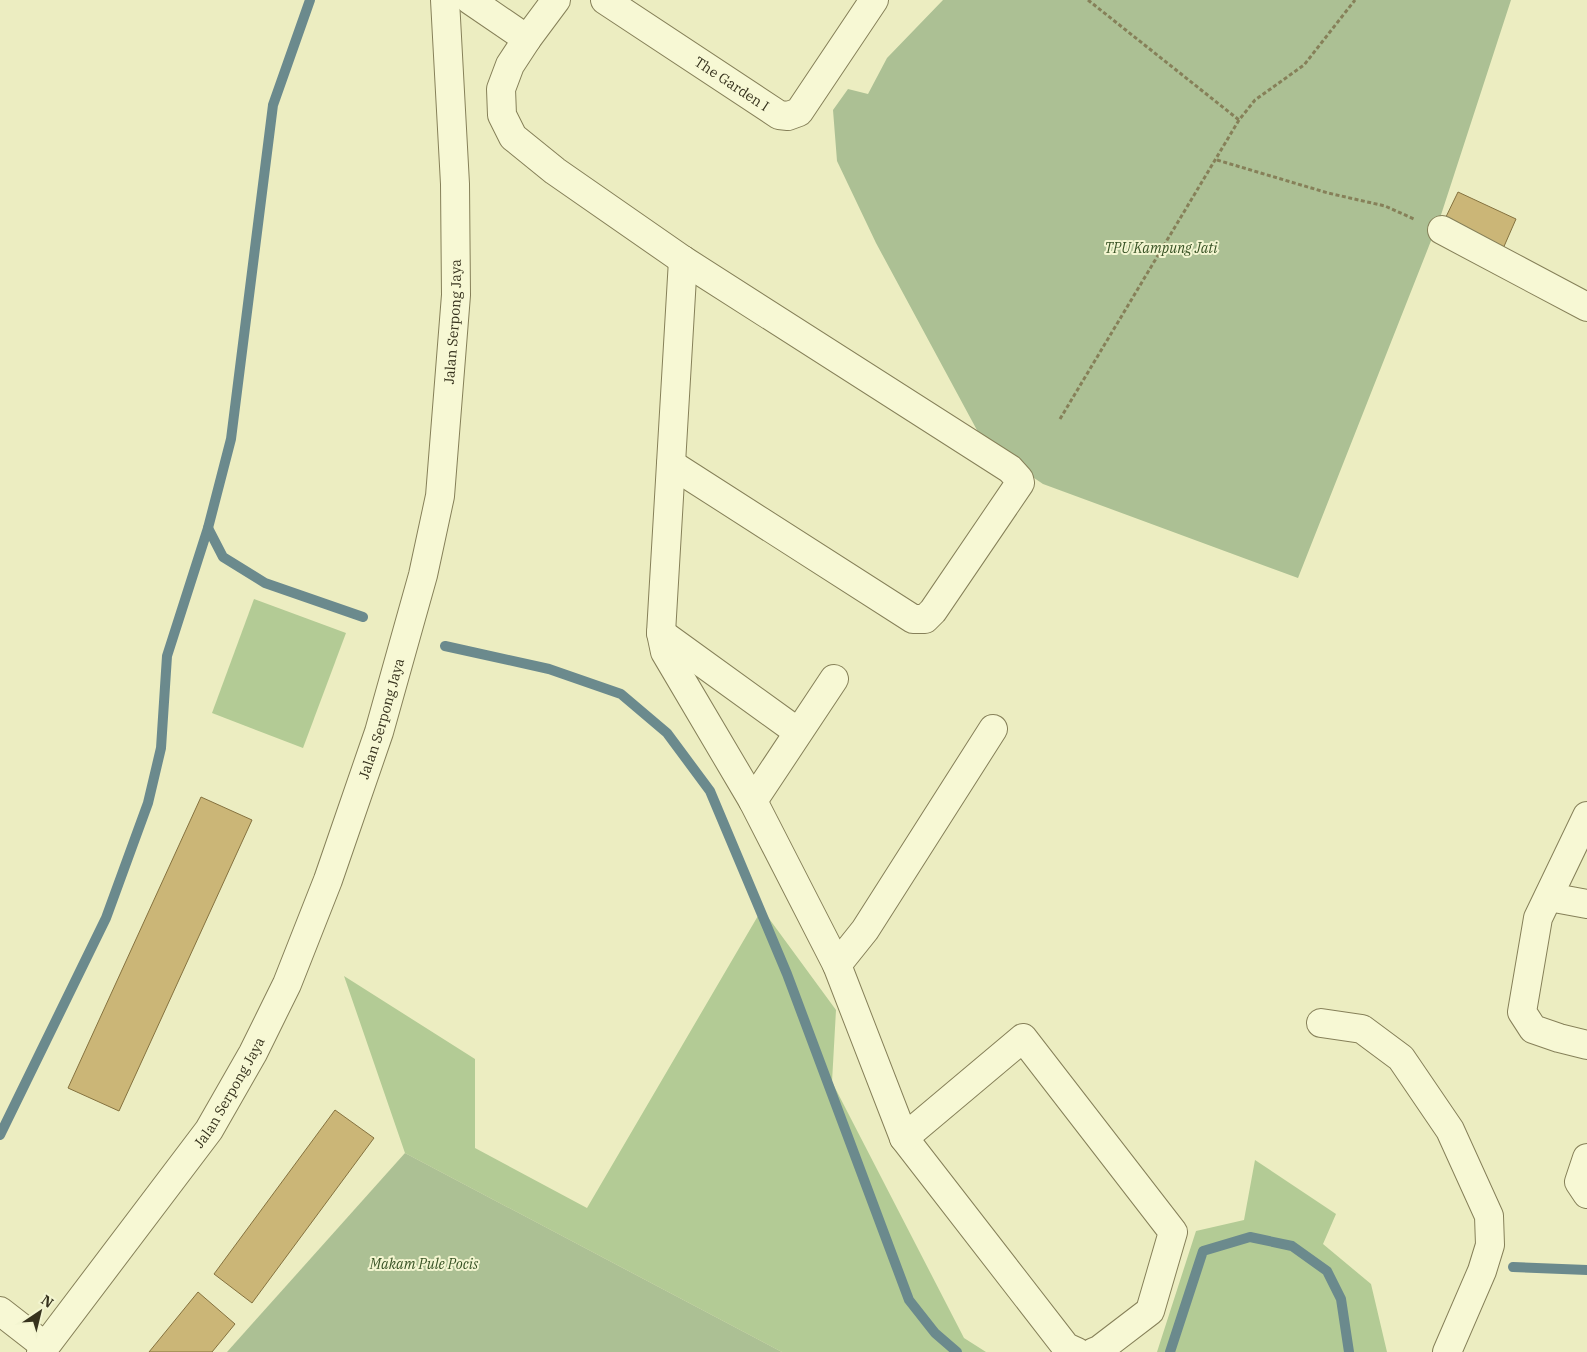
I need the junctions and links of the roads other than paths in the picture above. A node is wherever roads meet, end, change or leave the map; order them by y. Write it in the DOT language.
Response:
graph roads {
  1 [pos="445,0"];
  2 [pos="470,0"];
  3 [pos="556,0"];
  4 [pos="605,0"];
  5 [pos="874,0"];
  6 [pos="527,39"];
  7 [pos="1442,230"];
  8 [pos="683,260"];
  9 [pos="1587,307"];
  10 [pos="671,464"];
  11 [pos="661,633"];
  12 [pos="834,678"];
  13 [pos="993,728"];
  14 [pos="798,732"];
  15 [pos="753,801"];
  16 [pos="1587,816"];
  17 [pos="1549,897"];
  18 [pos="1587,904"];
  19 [pos="837,965"];
  20 [pos="1321,1023"];
  21 [pos="1587,1046"];
  22 [pos="904,1138"];
  23 [pos="1587,1158"];
  24 [pos="1587,1194"];
  25 [pos="0,1311"];
  26 [pos="43,1349"];
  27 [pos="1077,1352"];
  28 [pos="1094,1352"];
  29 [pos="1446,1352"];
  1 -- 26 [label="street, Jalan Serpong Jaya"];
  2 -- 6 [label="street"];
  3 -- 6 [label="street"];
  4 -- 5 [label="street, The Garden I"];
  6 -- 8 [label="street"];
  7 -- 9 [label="street"];
  8 -- 10 [label="street"];
  8 -- 10 [label="street"];
  10 -- 11 [label="street"];
  11 -- 14 [label="street"];
  11 -- 15 [label="street"];
  12 -- 14 [label="street"];
  13 -- 19 [label="street"];
  14 -- 15 [label="street"];
  15 -- 19 [label="street"];
  16 -- 17 [label="street"];
  17 -- 18 [label="street"];
  17 -- 21 [label="street"];
  19 -- 22 [label="street"];
  20 -- 29 [label="street"];
  22 -- 27 [label="street"];
  22 -- 28 [label="street"];
  23 -- 24 [label="street"];
  25 -- 26 [label="street"];
}
